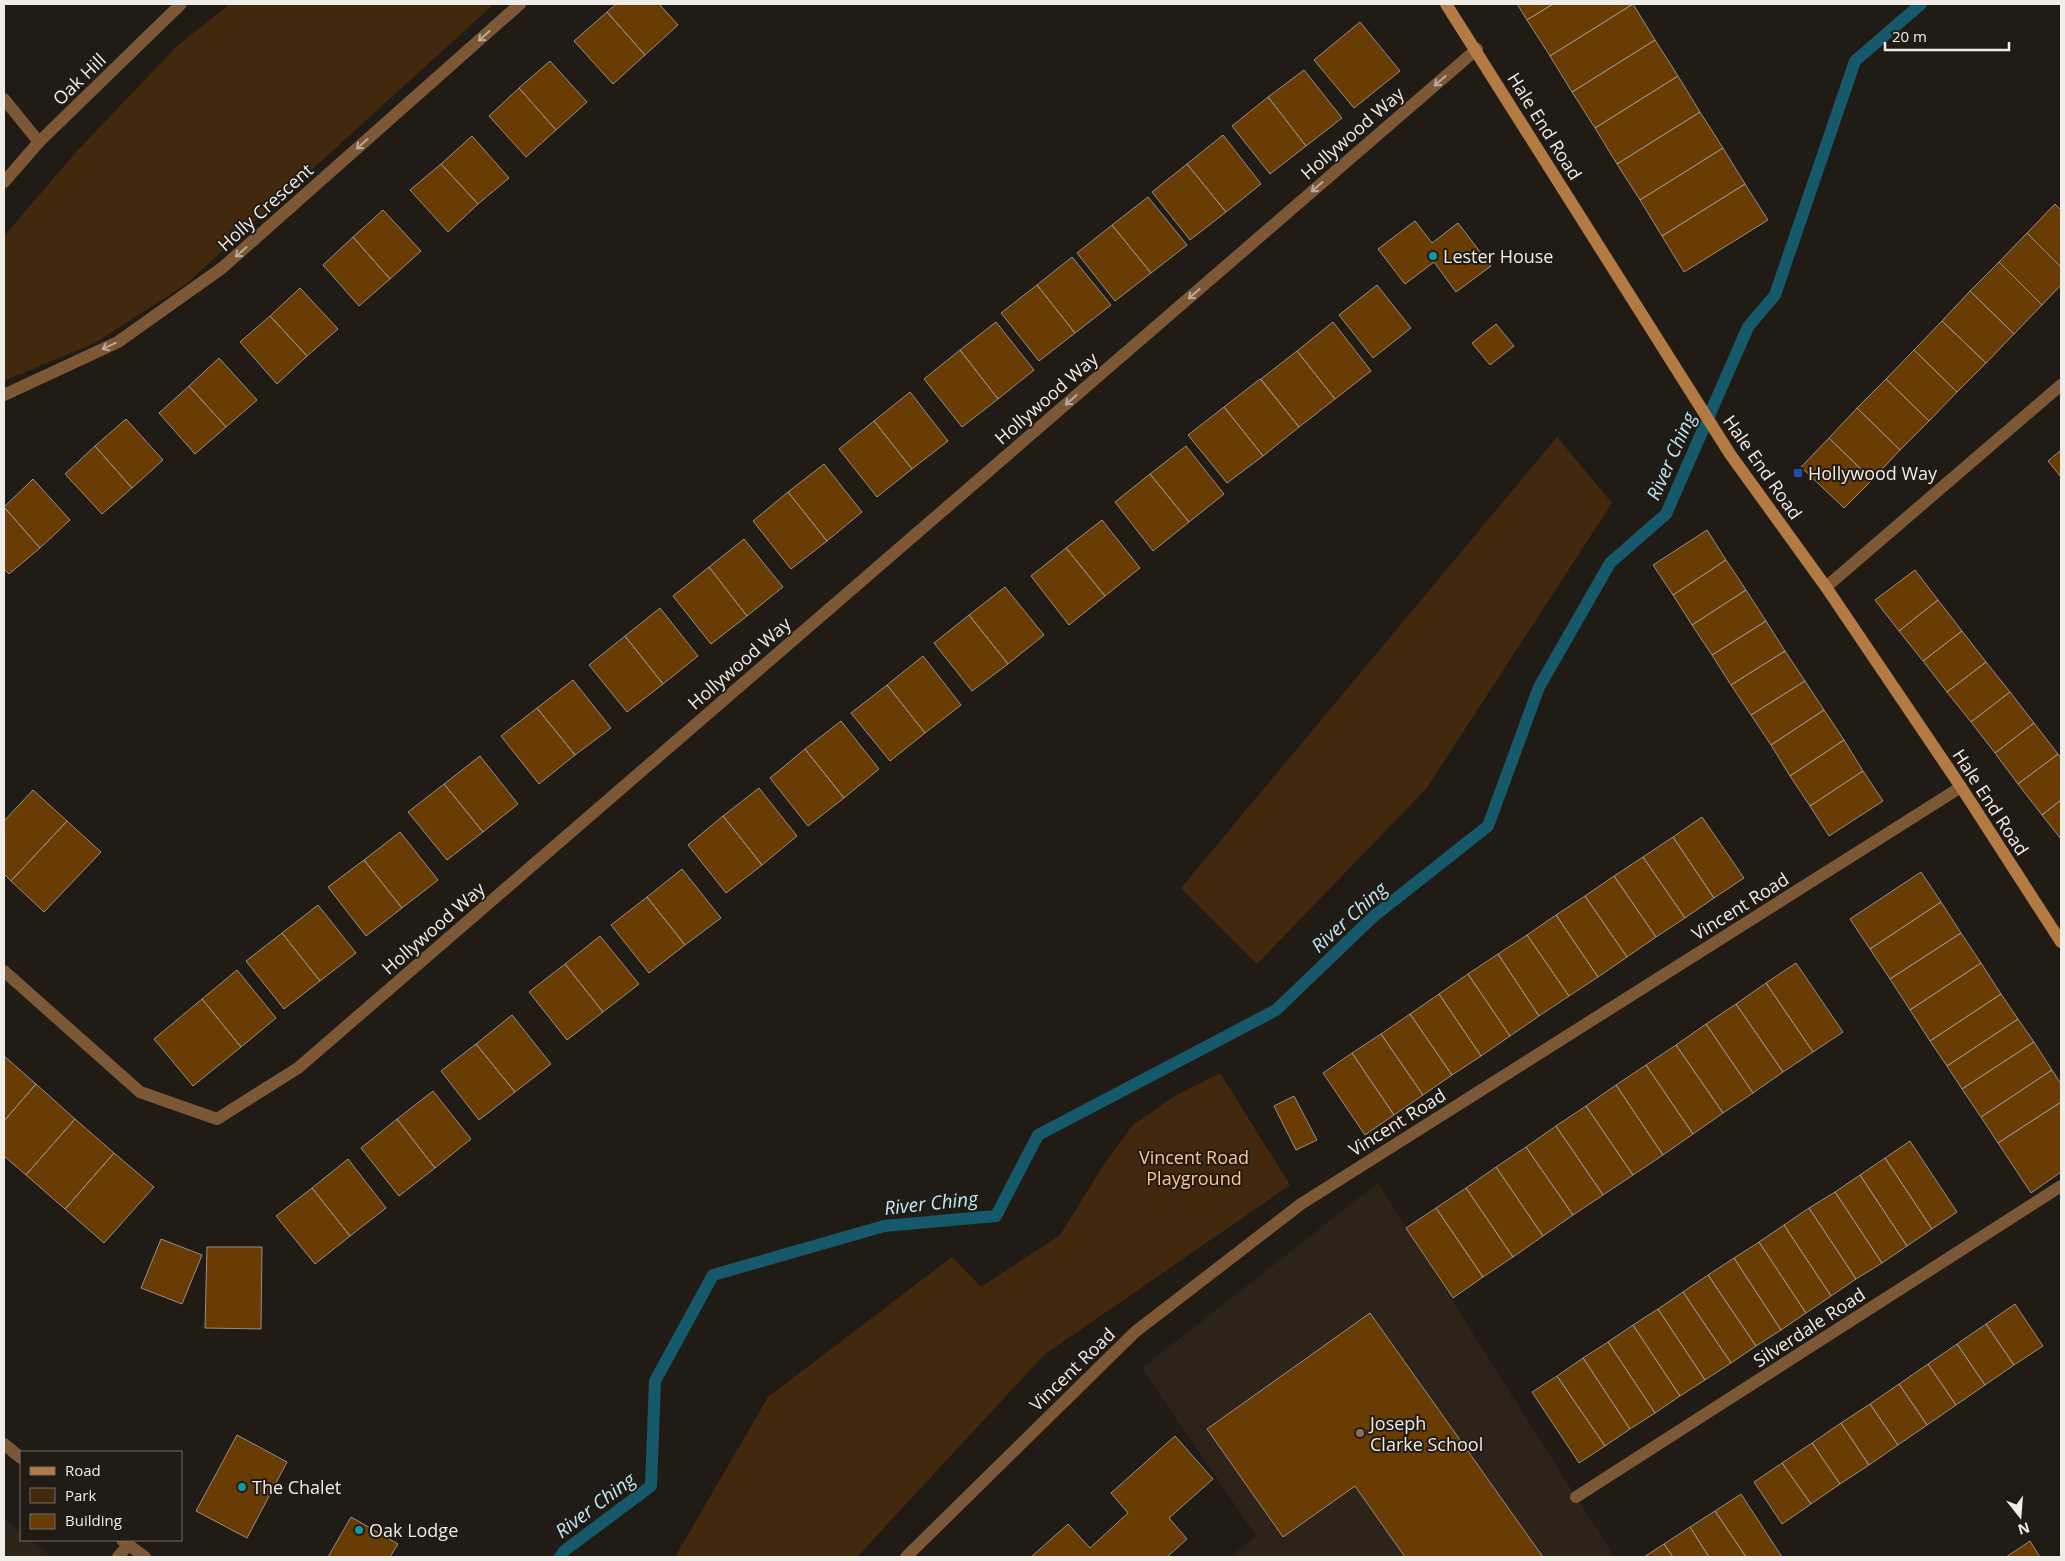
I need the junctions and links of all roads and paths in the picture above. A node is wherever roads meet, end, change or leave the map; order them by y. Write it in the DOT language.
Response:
graph roads {
  1 [pos="181,4"];
  2 [pos="520,4"];
  3 [pos="1446,4"];
  4 [pos="1477,49"];
  5 [pos="4,99"];
  6 [pos="39,142"];
  7 [pos="4,182"];
  8 [pos="2061,385"];
  9 [pos="4,396"];
  10 [pos="1826,587"];
  11 [pos="1961,787"];
  12 [pos="2061,942"];
  13 [pos="4,971"];
  14 [pos="2061,1186"];
  15 [pos="4,1444"];
  16 [pos="20,1457"];
  17 [pos="1576,1497"];
  18 [pos="125,1542"];
  19 [pos="118,1557"];
  20 [pos="145,1557"];
  21 [pos="906,1557"];
  1 -- 6 [label="street, Oak Hill"];
  2 -- 9 [label="street, Holly Crescent, one-way"];
  3 -- 4 [label="street, Hale End Road"];
  4 -- 10 [label="street, Hale End Road"];
  4 -- 13 [label="street, Hollywood Way, one-way"];
  5 -- 6 [label="street"];
  6 -- 7 [label="street, Oak Hill"];
  8 -- 10 [label="street"];
  10 -- 11 [label="street, Hale End Road"];
  11 -- 12 [label="street, Hale End Road"];
  11 -- 21 [label="street, Vincent Road"];
  14 -- 17 [label="street, Silverdale Road"];
  15 -- 16 [label="street"];
  18 -- 19 [label="street"];
  18 -- 20 [label="street"];
}
